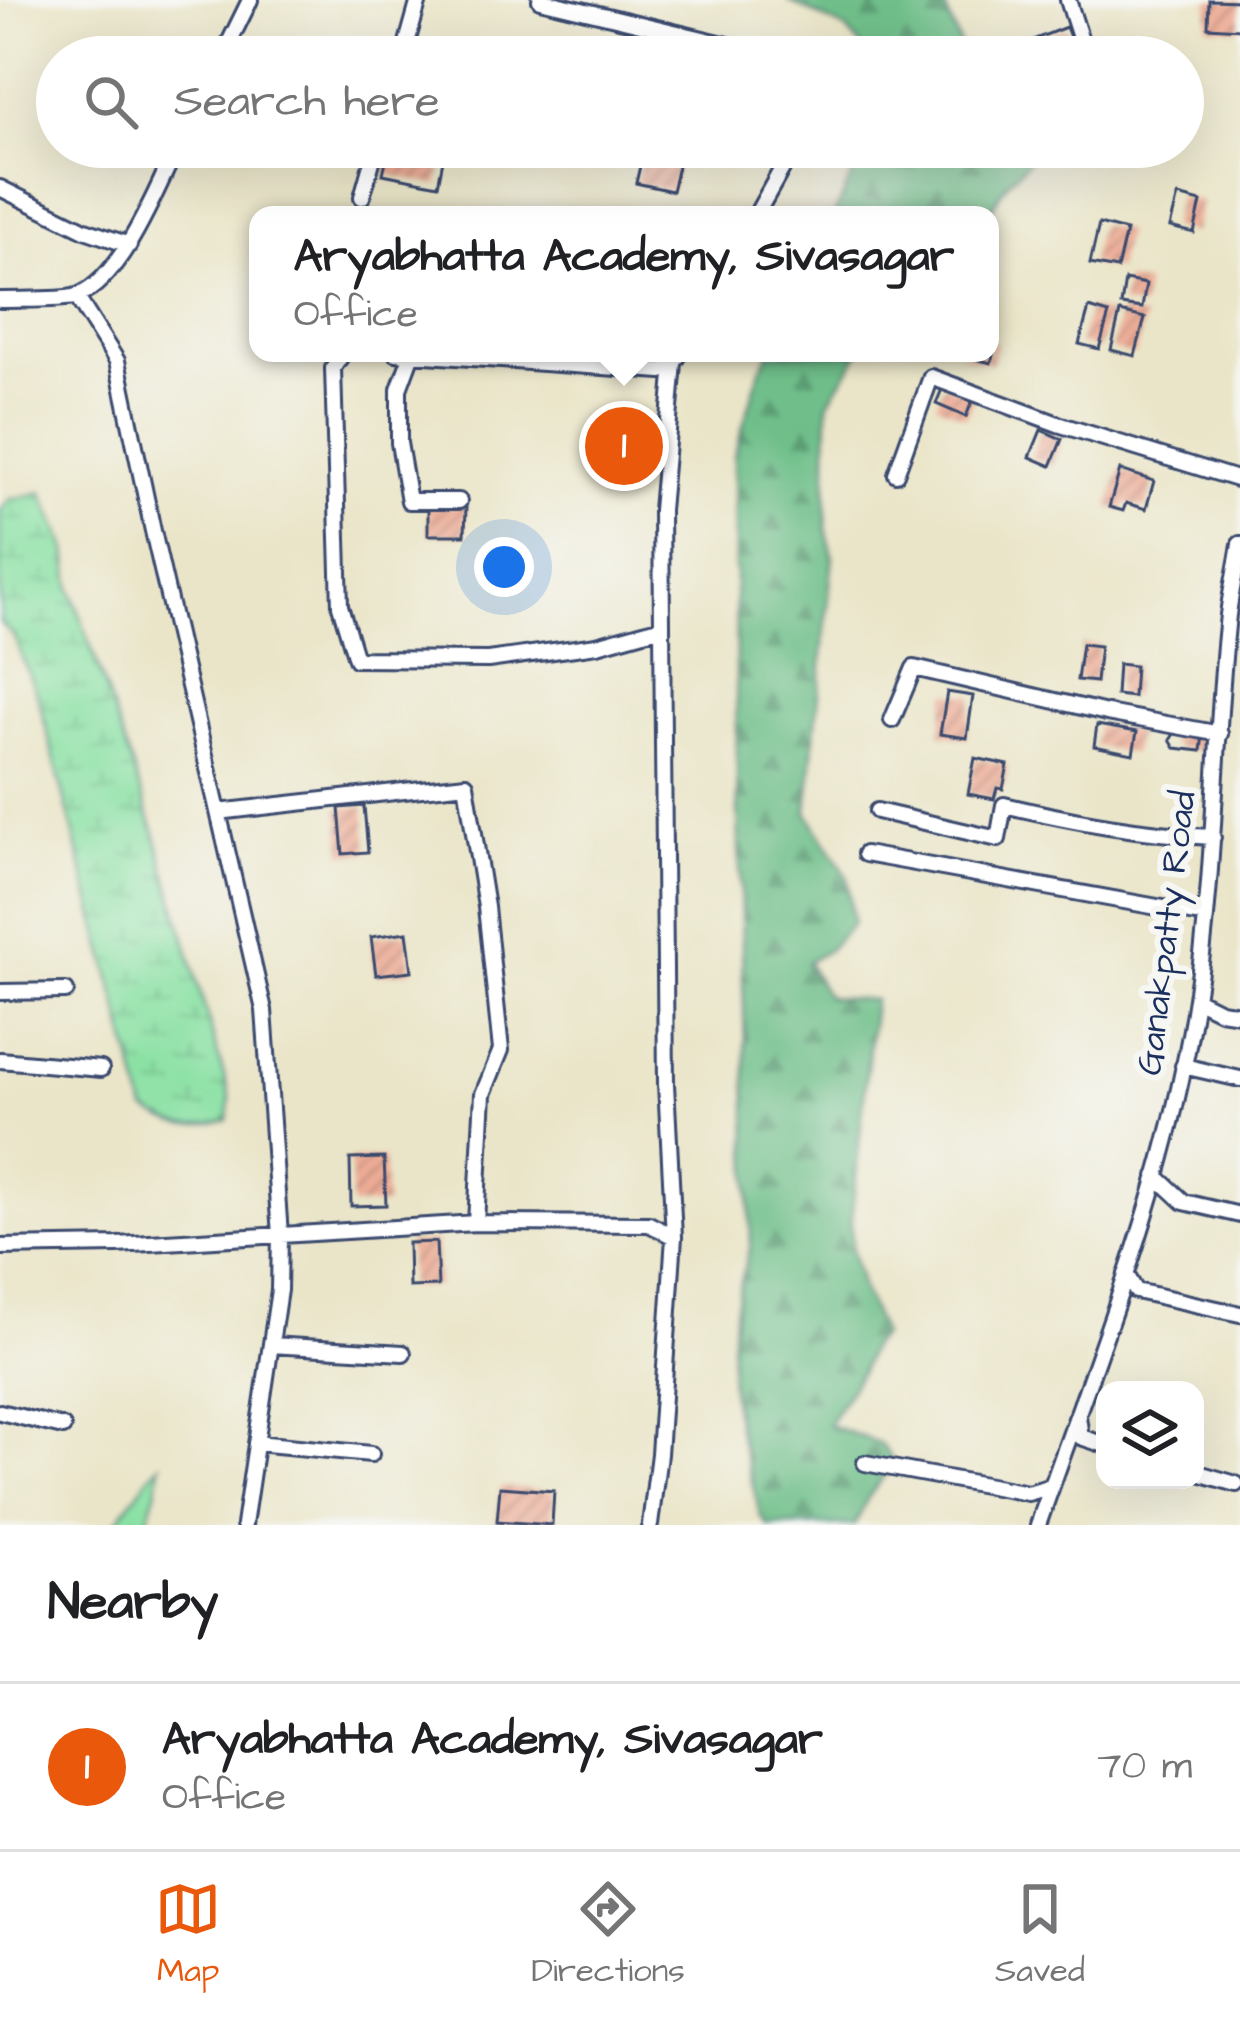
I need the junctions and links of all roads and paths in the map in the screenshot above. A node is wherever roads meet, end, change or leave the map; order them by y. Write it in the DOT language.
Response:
graph roads {
  1 [pos="250,0"];
  2 [pos="419,0"];
  3 [pos="540,0"];
  4 [pos="1068,0"];
  5 [pos="593,6"];
  6 [pos="232,36"];
  7 [pos="410,36"];
  8 [pos="697,36"];
  9 [pos="1079,36"];
  10 [pos="166,168"];
  11 [pos="370,168"];
  12 [pos="782,168"];
  13 [pos="0,188"];
  14 [pos="362,196"];
  15 [pos="761,206"];
  16 [pos="128,245"];
  17 [pos="76,296"];
  18 [pos="0,300"];
  19 [pos="337,362"];
  20 [pos="409,362"];
  21 [pos="530,362"];
  22 [pos="672,362"];
  23 [pos="677,362"];
  24 [pos="896,474"];
  25 [pos="1240,480"];
  26 [pos="459,501"];
  27 [pos="1240,544"];
  28 [pos="1239,562"];
  29 [pos="662,627"];
  30 [pos="892,720"];
  31 [pos="1220,734"];
  32 [pos="218,812"];
  33 [pos="877,812"];
  34 [pos="1213,837"];
  35 [pos="865,854"];
  36 [pos="1206,905"];
  37 [pos="66,991"];
  38 [pos="0,992"];
  39 [pos="1196,999"];
  40 [pos="1240,1014"];
  41 [pos="0,1060"];
  42 [pos="1183,1066"];
  43 [pos="101,1069"];
  44 [pos="1240,1079"];
  45 [pos="1156,1176"];
  46 [pos="1240,1215"];
  47 [pos="476,1223"];
  48 [pos="280,1235"];
  49 [pos="674,1238"];
  50 [pos="0,1246"];
  51 [pos="1126,1274"];
  52 [pos="1240,1314"];
  53 [pos="271,1345"];
  54 [pos="403,1353"];
  55 [pos="1077,1411"];
  56 [pos="0,1412"];
  57 [pos="63,1427"];
  58 [pos="1096,1442"];
  59 [pos="256,1443"];
  60 [pos="371,1454"];
  61 [pos="866,1463"];
  62 [pos="1204,1475"];
  63 [pos="1236,1484"];
  64 [pos="1052,1486"];
  65 [pos="1045,1506"];
  66 [pos="244,1525"];
  67 [pos="650,1525"];
  68 [pos="1038,1525"];
  69 [pos="1051,1525"];
  1 -- 6 [label="street"];
  2 -- 7 [label="street"];
  3 -- 5 [label="street"];
  4 -- 9 [label="street"];
  5 -- 8 [label="street"];
  10 -- 16 [label="street"];
  11 -- 14 [label="street"];
  12 -- 15 [label="street"];
  13 -- 16 [label="street"];
  16 -- 17 [label="street"];
  17 -- 18 [label="street"];
  17 -- 32 [label="street"];
  19 -- 29 [label="street"];
  20 -- 26 [label="street"];
  21 -- 22 [label="street"];
  23 -- 29 [label="street"];
  24 -- 25 [label="street"];
  27 -- 28 [label="street, Ganakpatty Road"];
  28 -- 31 [label="street, Ganakpatty Road"];
  29 -- 49 [label="street"];
  30 -- 31 [label="street"];
  31 -- 34 [label="street, Ganakpatty Road"];
  32 -- 47 [label="street"];
  32 -- 48 [label="street"];
  33 -- 34 [label="street"];
  34 -- 36 [label="street, Ganakpatty Road"];
  35 -- 36 [label="street"];
  36 -- 39 [label="street, Ganakpatty Road"];
  37 -- 38 [label="street"];
  39 -- 40 [label="street"];
  39 -- 42 [label="street, Ganakpatty Road"];
  41 -- 43 [label="street"];
  42 -- 44 [label="street"];
  42 -- 45 [label="street, Ganakpatty Road"];
  45 -- 46 [label="street"];
  45 -- 51 [label="street, Ganakpatty Road"];
  47 -- 48 [label="street"];
  47 -- 49 [label="street"];
  48 -- 50 [label="street"];
  48 -- 53 [label="street"];
  49 -- 67 [label="street"];
  51 -- 52 [label="street"];
  51 -- 55 [label="street, Ganakpatty Road"];
  53 -- 54 [label="street"];
  53 -- 59 [label="street"];
  55 -- 58 [label="street"];
  55 -- 64 [label="street, Ganakpatty Road"];
  56 -- 57 [label="street"];
  59 -- 60 [label="street"];
  59 -- 66 [label="street"];
  61 -- 64 [label="street"];
  62 -- 63 [label="street"];
  64 -- 65 [label="street, Ganakpatty Road"];
  65 -- 68 [label="street, Ganakpatty Road"];
  65 -- 69 [label="street"];
}
